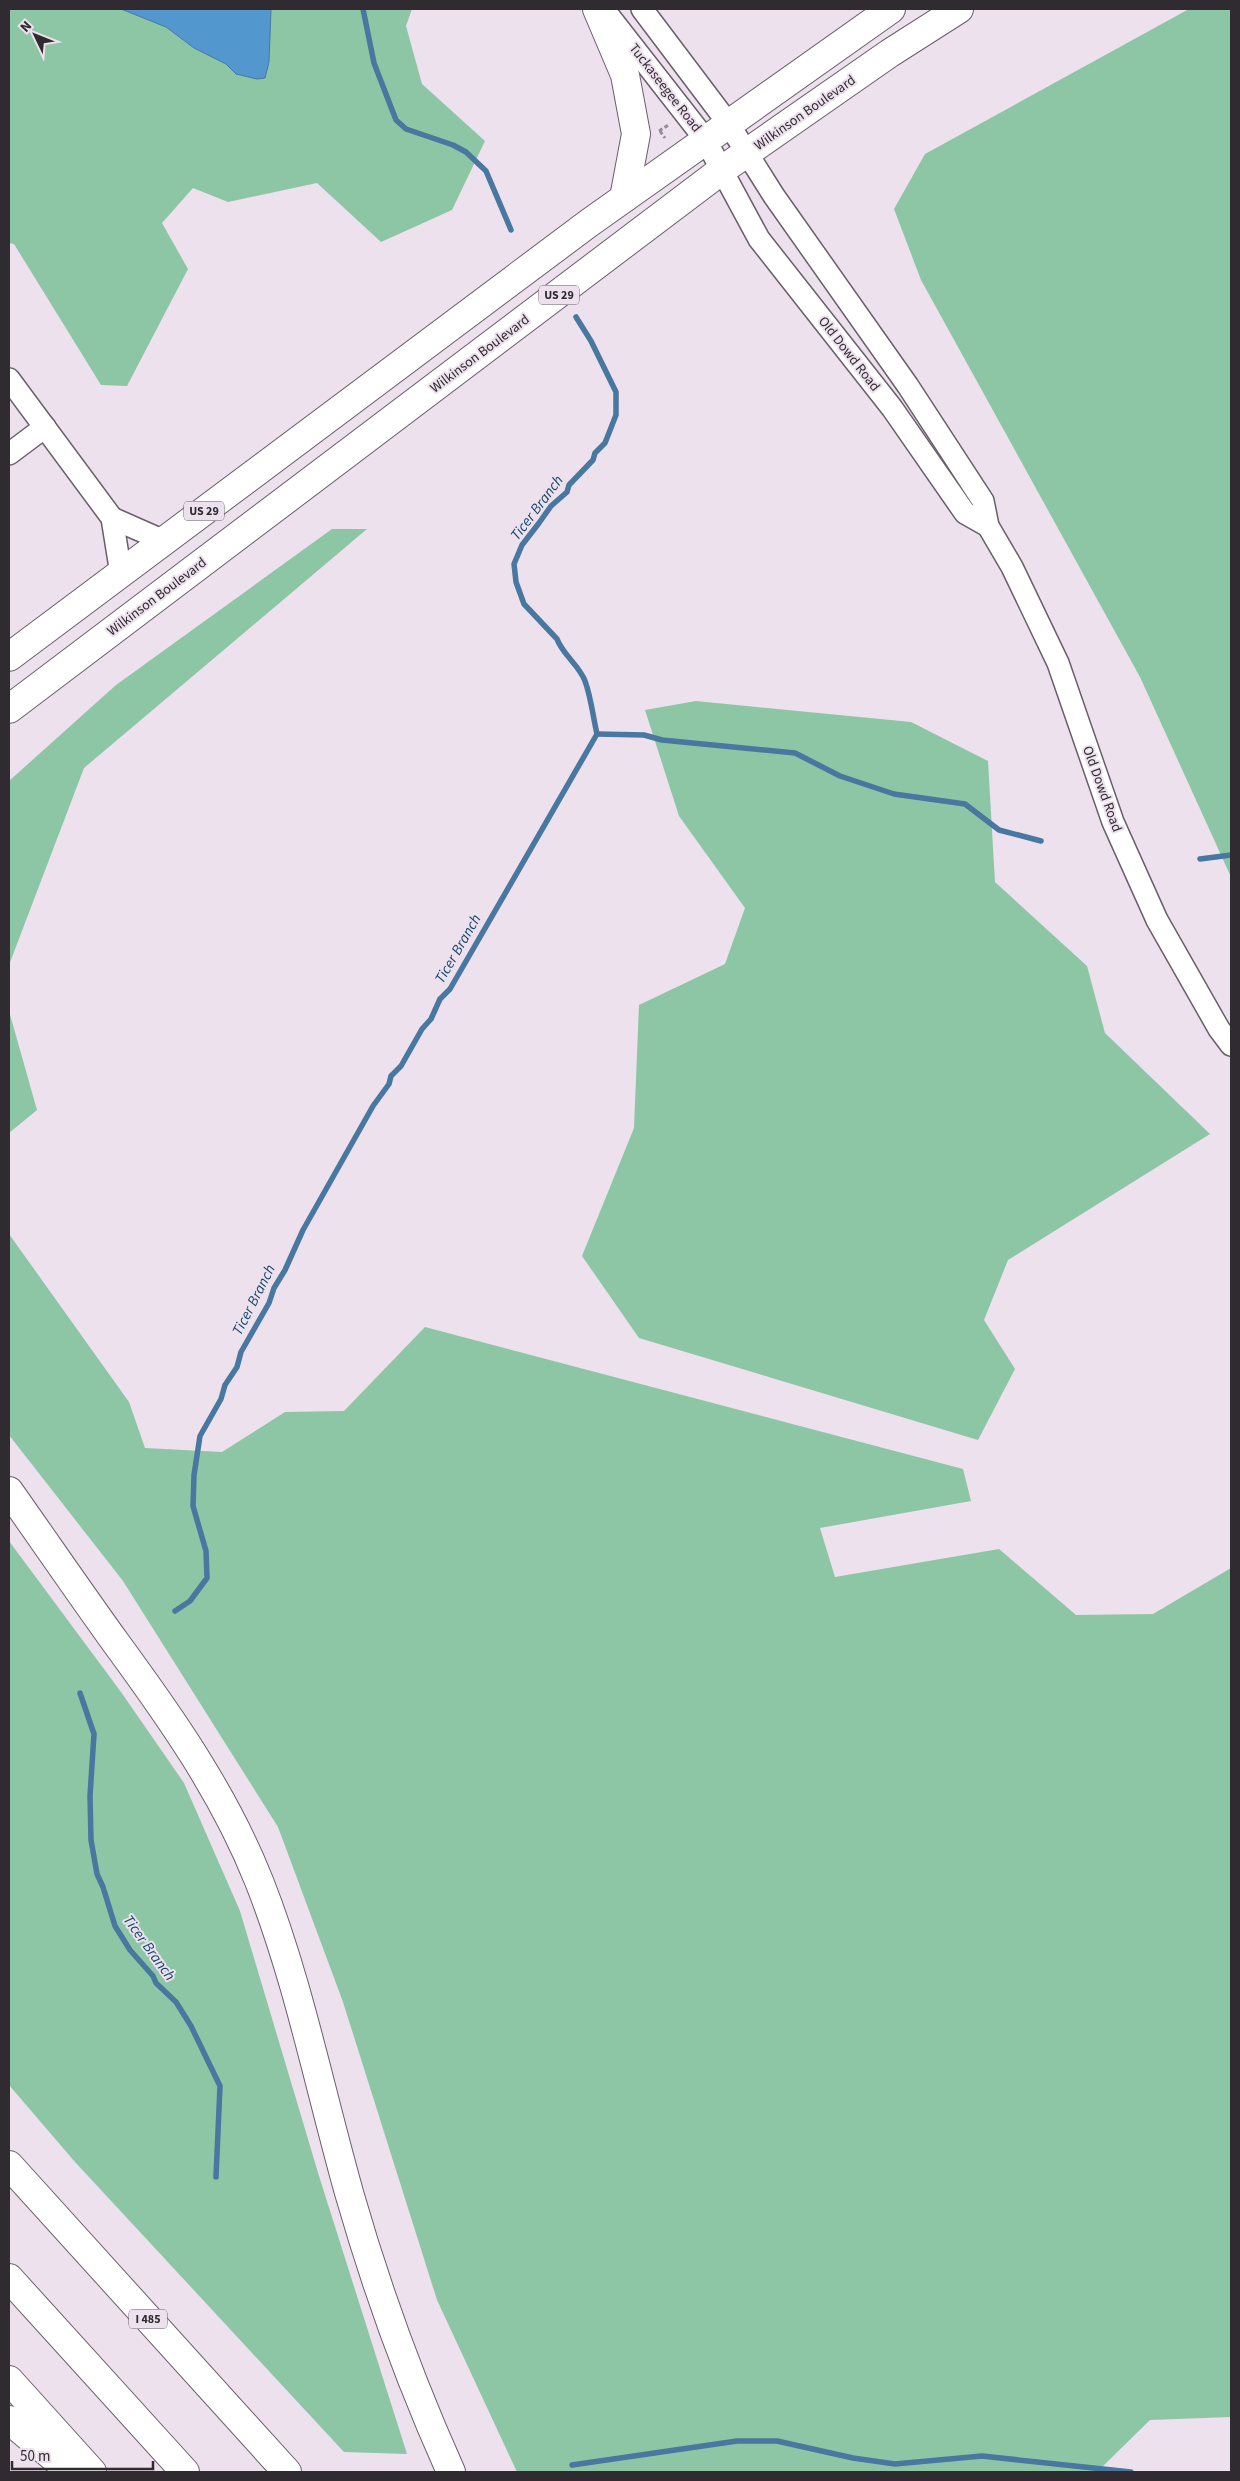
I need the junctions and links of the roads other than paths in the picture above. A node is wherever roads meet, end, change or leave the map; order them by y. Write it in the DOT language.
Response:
graph roads {
  1 [pos="597,9"];
  2 [pos="603,9"];
  3 [pos="642,9"];
  4 [pos="891,9"];
  5 [pos="959,9"];
  6 [pos="728,122"];
  7 [pos="705,139"];
  8 [pos="747,154"];
  9 [pos="722,170"];
  10 [pos="624,198"];
  11 [pos="9,380"];
  12 [pos="45,427"];
  13 [pos="9,454"];
  14 [pos="112,518"];
  15 [pos="988,526"];
  16 [pos="164,541"];
  17 [pos="121,574"];
  18 [pos="9,657"];
  19 [pos="9,709"];
  20 [pos="1231,1045"];
  21 [pos="9,1492"];
  22 [pos="9,2165"];
  23 [pos="9,2278"];
  24 [pos="9,2380"];
  25 [pos="9,2420"];
  26 [pos="71,2472"];
  27 [pos="92,2472"];
  28 [pos="185,2472"];
  29 [pos="286,2472"];
  30 [pos="451,2472"];
  1 -- 10 [label="main road"];
  2 -- 7 [label="street, Tuckaseegee Road"];
  3 -- 6 [label="street, Tuckaseegee Road"];
  4 -- 6 [label="main road, US 29"];
  5 -- 8 [label="main road, Wilkinson Boulevard / US 29"];
  6 -- 7 [label="main road, US 29"];
  6 -- 8 [label="street, Tuckaseegee Road"];
  7 -- 9 [label="street, Tuckaseegee Road"];
  7 -- 10 [label="main road, US 29"];
  8 -- 9 [label="main road, Wilkinson Boulevard / US 29"];
  8 -- 15 [label="street, Old Dowd Road"];
  9 -- 15 [label="street, Old Dowd Road"];
  9 -- 19 [label="main road, Wilkinson Boulevard / US 29"];
  10 -- 16 [label="main road, US 29"];
  11 -- 12 [label="street"];
  12 -- 13 [label="street"];
  12 -- 14 [label="street"];
  14 -- 16 [label="street"];
  14 -- 17 [label="street"];
  15 -- 20 [label="street, Old Dowd Road"];
  16 -- 17 [label="main road, US 29"];
  17 -- 18 [label="main road, US 29"];
  21 -- 30 [label="main road"];
  22 -- 29 [label="main road, I 485"];
  23 -- 28 [label="main road"];
  24 -- 27 [label="main road"];
  25 -- 26 [label="main road"];
}
